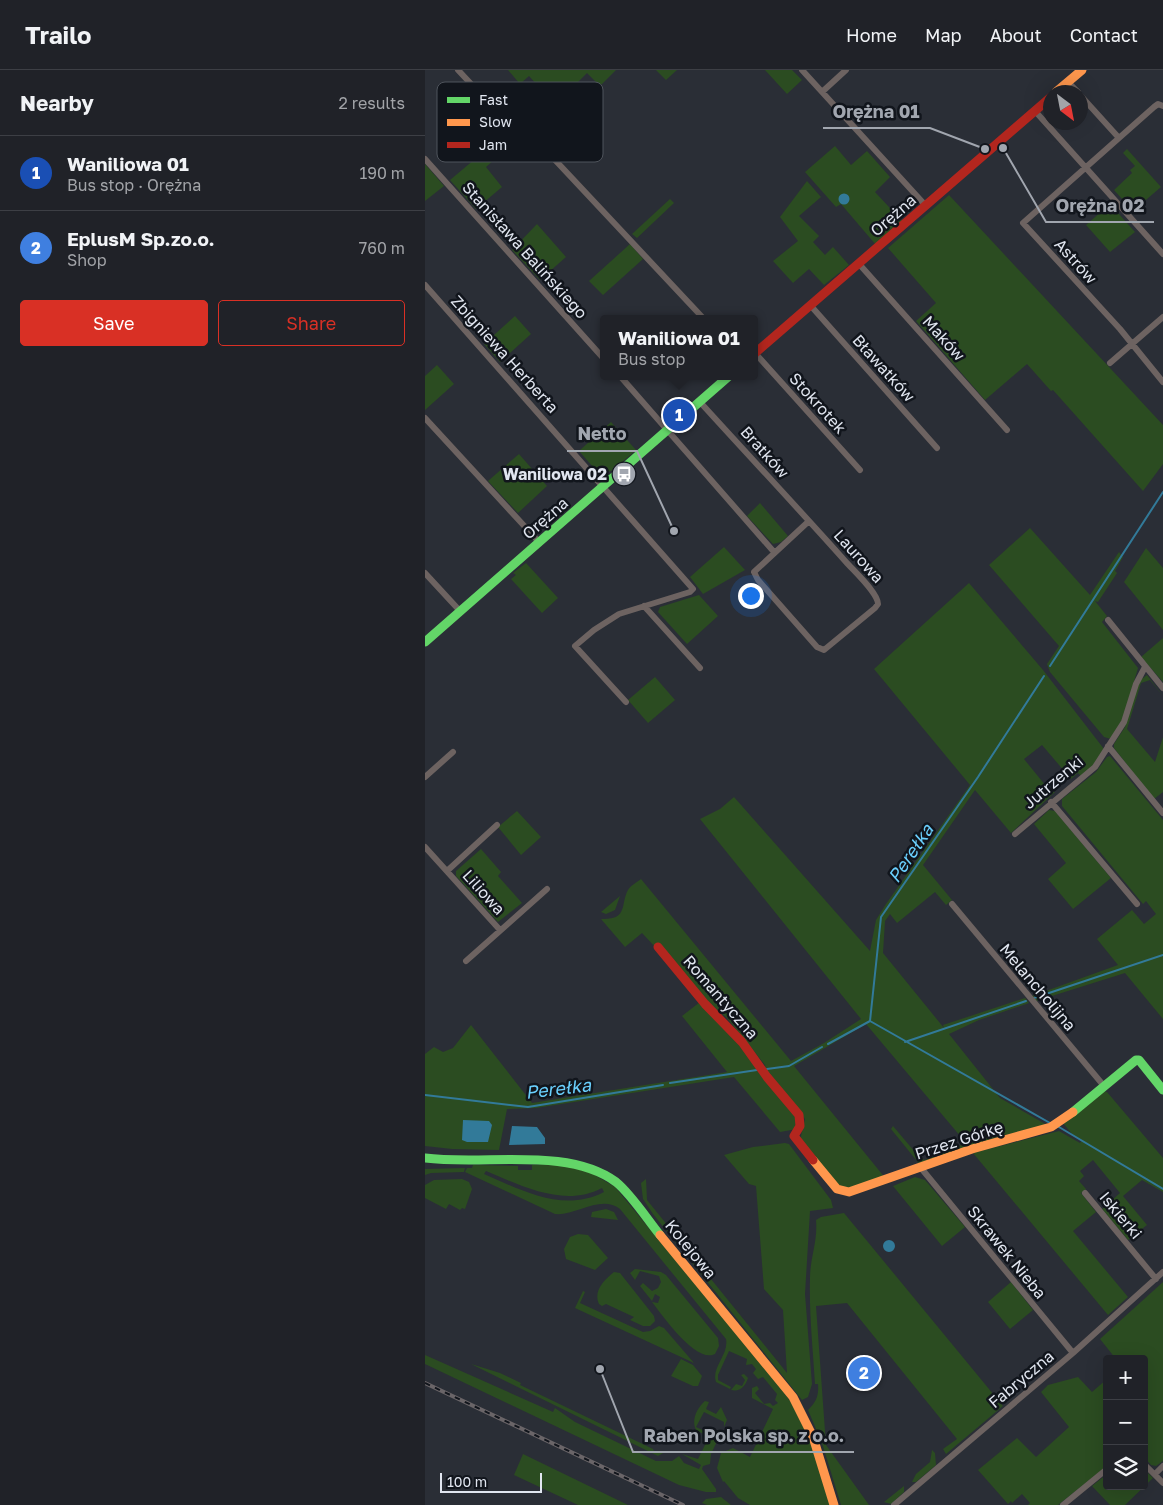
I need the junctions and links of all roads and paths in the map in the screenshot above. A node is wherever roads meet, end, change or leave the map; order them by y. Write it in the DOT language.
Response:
graph roads {
  1 [pos="458,70"];
  2 [pos="802,70"];
  3 [pos="846,70"];
  4 [pos="1082,70"];
  5 [pos="469,82"];
  6 [pos="1068,82"];
  7 [pos="1064,85"];
  8 [pos="1071,85"];
  9 [pos="822,92"];
  10 [pos="1043,104"];
  11 [pos="1088,104"];
  12 [pos="1163,106"];
  13 [pos="1035,111"];
  14 [pos="1119,138"];
  15 [pos="425,160"];
  16 [pos="557,162"];
  17 [pos="1085,168"];
  18 [pos="926,206"];
  19 [pos="1163,254"];
  20 [pos="860,265"];
  21 [pos="425,286"];
  22 [pos="811,306"];
  23 [pos="700,315"];
  24 [pos="1163,317"];
  25 [pos="1132,344"];
  26 [pos="758,351"];
  27 [pos="600,355"];
  28 [pos="758,357"];
  29 [pos="1111,363"];
  30 [pos="624,380"];
  31 [pos="725,380"];
  32 [pos="1163,382"];
  33 [pos="700,402"];
  34 [pos="425,418"];
  35 [pos="668,430"];
  36 [pos="1007,430"];
  37 [pos="937,448"];
  38 [pos="860,470"];
  39 [pos="602,487"];
  40 [pos="809,521"];
  41 [pos="539,542"];
  42 [pos="774,552"];
  43 [pos="425,573"];
  44 [pos="644,606"];
  45 [pos="460,611"];
  46 [pos="1108,620"];
  47 [pos="425,642"];
  48 [pos="1145,667"];
  49 [pos="700,668"];
  50 [pos="1163,688"];
  51 [pos="626,702"];
  52 [pos="1108,746"];
  53 [pos="453,752"];
  54 [pos="425,777"];
  55 [pos="1051,802"];
  56 [pos="1163,813"];
  57 [pos="497,825"];
  58 [pos="1015,834"];
  59 [pos="425,847"];
  60 [pos="447,871"];
  61 [pos="547,889"];
  62 [pos="952,904"];
  63 [pos="1137,904"];
  64 [pos="500,930"];
  65 [pos="658,947"];
  66 [pos="466,961"];
  67 [pos="1104,1086"];
  68 [pos="1163,1090"];
  69 [pos="794,1136"];
  70 [pos="425,1158"];
  71 [pos="921,1168"];
  72 [pos="1085,1193"];
  73 [pos="1163,1272"];
  74 [pos="1156,1278"];
  75 [pos="1073,1353"];
  76 [pos="1163,1466"];
  77 [pos="1148,1468"];
  78 [pos="1103,1472"];
  79 [pos="1155,1474"];
  80 [pos="1163,1482"];
  81 [pos="834,1505"];
  82 [pos="894,1505"];
  83 [pos="1063,1505"];
  1 -- 5 [label="street"];
  2 -- 9 [label="street"];
  3 -- 9 [label="street"];
  4 -- 6 [label="street"];
  6 -- 7 [label="street"];
  6 -- 8 [label="street"];
  9 -- 18 [label="street"];
  10 -- 13 [label="street, Orężna"];
  11 -- 14 [label="street"];
  12 -- 14 [label="street"];
  13 -- 17 [label="street"];
  13 -- 18 [label="street, Orężna"];
  14 -- 17 [label="street"];
  15 -- 27 [label="street, Stanisława Balińskiego"];
  16 -- 23 [label="street"];
  17 -- 19 [label="street"];
  17 -- 25 [label="street, Astrów"];
  18 -- 20 [label="street, Orężna"];
  20 -- 22 [label="street, Orężna"];
  20 -- 36 [label="street, Maków"];
  21 -- 39 [label="street, Zbigniewa Herberta"];
  22 -- 26 [label="street, Orężna"];
  22 -- 37 [label="street, Bławatków"];
  24 -- 25 [label="street"];
  25 -- 29 [label="street"];
  25 -- 32 [label="street, Astrów"];
  28 -- 38 [label="street, Stokrotek"];
  30 -- 35 [label="street"];
  31 -- 33 [label="street, Orężna"];
  33 -- 35 [label="street, Orężna"];
  33 -- 40 [label="street, Bratków"];
  34 -- 41 [label="street"];
  35 -- 39 [label="street, Orężna"];
  35 -- 42 [label="street"];
  39 -- 41 [label="street, Orężna"];
  39 -- 44 [label="street, Zbigniewa Herberta"];
  40 -- 42 [label="street"];
  40 -- 42 [label="street, Laurowa"];
  41 -- 45 [label="street, Orężna"];
  43 -- 45 [label="street"];
  44 -- 49 [label="street"];
  44 -- 51 [label="street"];
  45 -- 47 [label="street, Orężna"];
  46 -- 48 [label="street"];
  48 -- 50 [label="street"];
  48 -- 52 [label="street, Jutrzenki"];
  52 -- 55 [label="street, Jutrzenki"];
  52 -- 56 [label="street"];
  53 -- 54 [label="street"];
  55 -- 58 [label="street, Jutrzenki"];
  55 -- 63 [label="street"];
  57 -- 60 [label="street, Liliowa"];
  59 -- 60 [label="street, Liliowa"];
  60 -- 64 [label="street, Liliowa"];
  61 -- 64 [label="street, Liliowa"];
  62 -- 67 [label="street, Melancholijna"];
  64 -- 66 [label="street, Liliowa"];
  65 -- 69 [label="street, Romantyczna"];
  67 -- 68 [label="street, Przez Górkę"];
  67 -- 71 [label="street, Przez Górkę"];
  69 -- 71 [label="street, Przez Górkę"];
  70 -- 81 [label="street, Kolejowa"];
  71 -- 75 [label="street, Skrawek Nieba"];
  72 -- 74 [label="street, Iskierki"];
  73 -- 74 [label="street, Fabryczna"];
  74 -- 75 [label="street, Fabryczna"];
  75 -- 82 [label="street, Fabryczna"];
  76 -- 79 [label="street"];
  77 -- 79 [label="street"];
  78 -- 83 [label="street"];
  79 -- 80 [label="street"];
}
